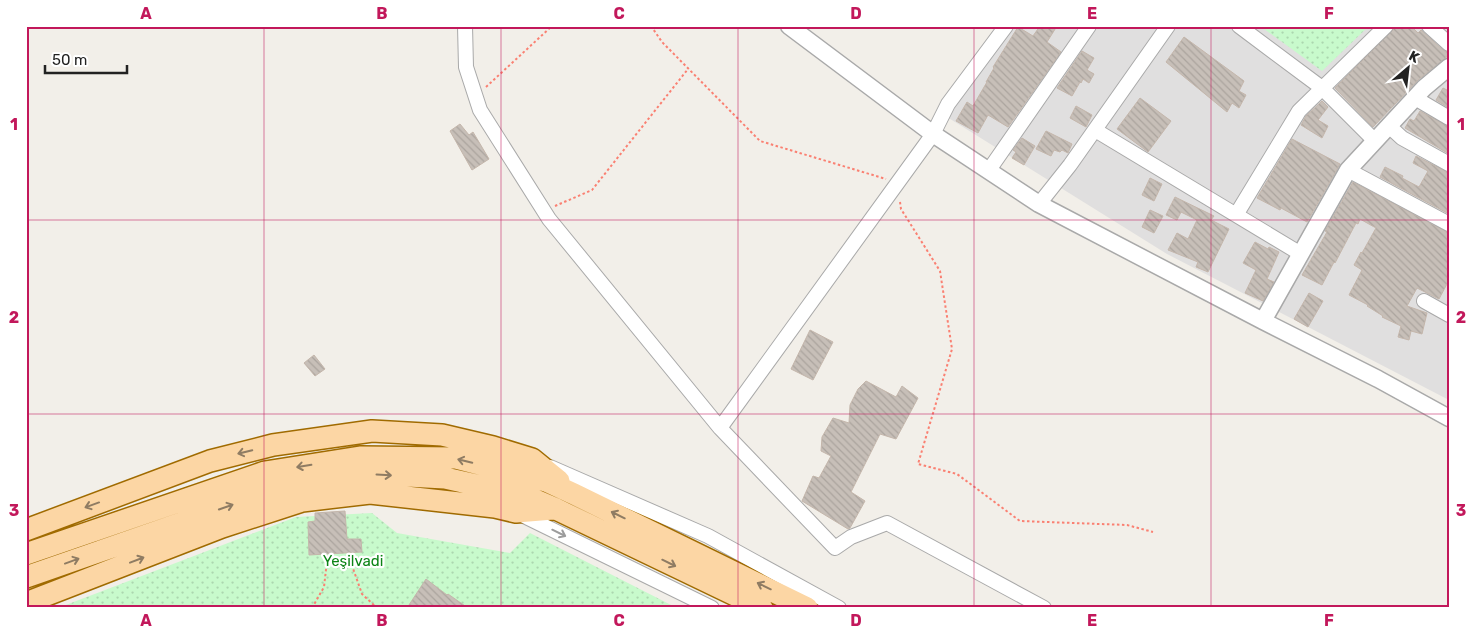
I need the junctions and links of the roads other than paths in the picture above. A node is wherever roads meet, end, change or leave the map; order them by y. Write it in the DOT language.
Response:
graph roads {
  1 [pos="465,26"];
  2 [pos="788,26"];
  3 [pos="1089,26"];
  4 [pos="1168,26"];
  5 [pos="1239,26"];
  6 [pos="1386,26"];
  7 [pos="1429,26"];
  8 [pos="998,29"];
  9 [pos="1449,44"];
  10 [pos="1449,67"];
  11 [pos="1322,88"];
  12 [pos="1415,98"];
  13 [pos="1449,118"];
  14 [pos="1389,126"];
  15 [pos="1095,130"];
  16 [pos="934,134"];
  17 [pos="1375,141"];
  18 [pos="1449,164"];
  19 [pos="989,170"];
  20 [pos="1348,170"];
  21 [pos="1039,204"];
  22 [pos="1236,215"];
  23 [pos="1449,224"];
  24 [pos="1301,254"];
  25 [pos="1424,301"];
  26 [pos="1449,315"];
  27 [pos="1263,321"];
  28 [pos="1449,418"];
  29 [pos="720,428"];
  30 [pos="532,460"];
  31 [pos="574,494"];
  32 [pos="556,509"];
  33 [pos="516,512"];
  34 [pos="26,530"];
  35 [pos="26,554"];
  36 [pos="26,577"];
  37 [pos="26,603"];
  38 [pos="712,608"];
  39 [pos="762,608"];
  40 [pos="807,608"];
  41 [pos="839,608"];
  42 [pos="1044,608"];
  1 -- 29 [label="street"];
  2 -- 16 [label="street"];
  3 -- 19 [label="street"];
  4 -- 15 [label="street"];
  5 -- 11 [label="street"];
  6 -- 11 [label="street"];
  7 -- 9 [label="street"];
  8 -- 16 [label="street"];
  10 -- 12 [label="street"];
  11 -- 17 [label="street"];
  11 -- 22 [label="street"];
  12 -- 13 [label="street"];
  12 -- 14 [label="street"];
  14 -- 17 [label="street"];
  14 -- 18 [label="street"];
  15 -- 21 [label="street"];
  15 -- 22 [label="street"];
  16 -- 19 [label="street"];
  16 -- 29 [label="street"];
  17 -- 20 [label="street"];
  19 -- 21 [label="street"];
  20 -- 23 [label="street"];
  20 -- 24 [label="street"];
  21 -- 27 [label="street"];
  22 -- 24 [label="street"];
  24 -- 27 [label="street"];
  25 -- 26 [label="street"];
  27 -- 28 [label="street"];
  29 -- 42 [label="street"];
  30 -- 31 [label="main road"];
  30 -- 34 [label="main road, one-way"];
  30 -- 41 [label="street"];
  31 -- 35 [label="main road, one-way"];
  40 -- 31 [label="main road, one-way"];
  32 -- 33 [label="main road"];
  36 -- 32 [label="main road, one-way"];
  32 -- 39 [label="main road, one-way"];
  37 -- 33 [label="main road, one-way"];
  33 -- 38 [label="street, one-way"];
}
